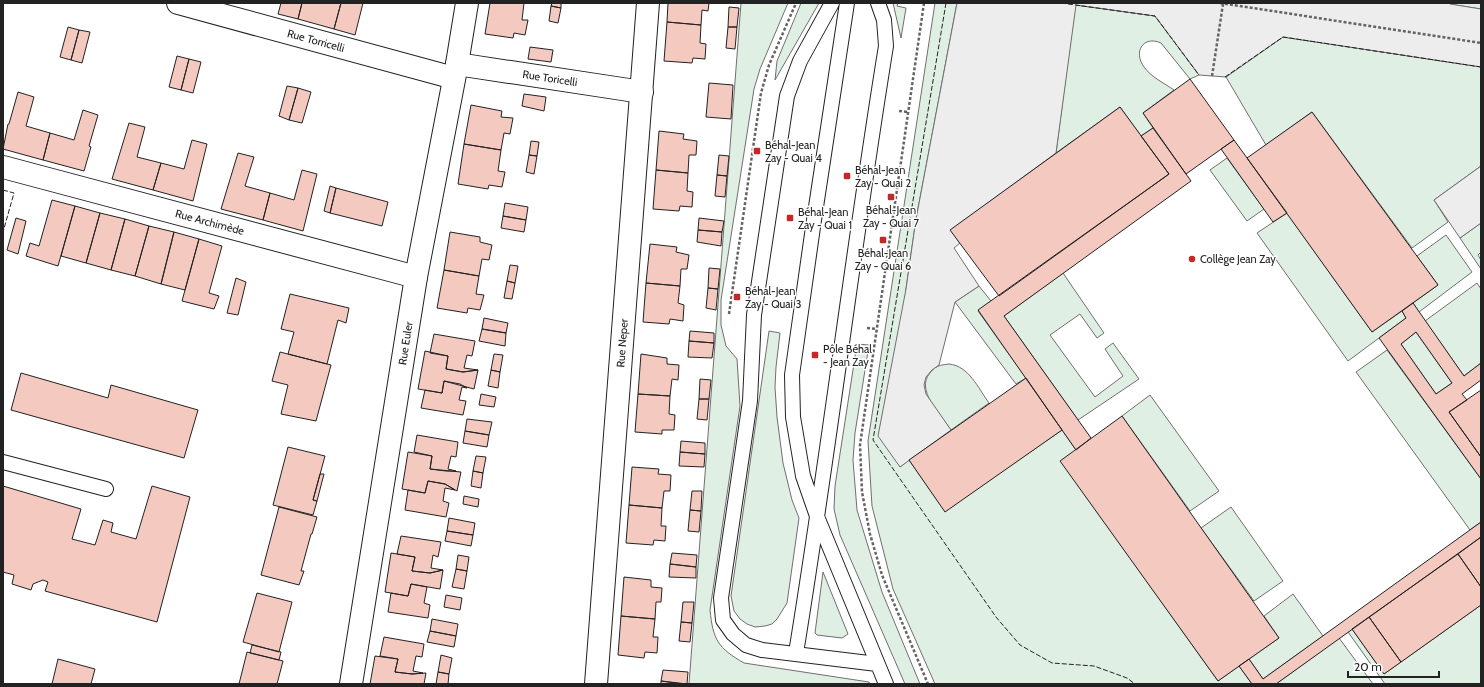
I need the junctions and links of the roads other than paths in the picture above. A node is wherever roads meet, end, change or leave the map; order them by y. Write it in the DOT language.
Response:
graph roads {
  1 [pos="178,3"];
  2 [pos="467,3"];
  3 [pos="648,3"];
  4 [pos="832,3"];
  5 [pos="848,3"];
  6 [pos="878,3"];
  7 [pos="456,71"];
  8 [pos="642,92"];
  9 [pos="3,167"];
  10 [pos="416,277"];
  11 [pos="3,462"];
  12 [pos="106,489"];
  13 [pos="818,519"];
  14 [pos="796,653"];
  15 [pos="877,664"];
  16 [pos="351,684"];
  17 [pos="596,684"];
  18 [pos="886,684"];
  1 -- 7 [label="street, Rue Torricelli"];
  2 -- 7 [label="street, Rue Euler"];
  3 -- 8 [label="street, Rue Neper"];
  4 -- 14 [label="lane"];
  5 -- 13 [label="lane"];
  6 -- 13 [label="lane"];
  7 -- 8 [label="street, Rue Toricelli"];
  7 -- 10 [label="street, Rue Euler"];
  8 -- 17 [label="street, Rue Neper"];
  9 -- 10 [label="street, Rue Archimède"];
  10 -- 16 [label="street, Rue Euler"];
  11 -- 12 [label="lane"];
  13 -- 14 [label="lane"];
  13 -- 15 [label="lane"];
  14 -- 15 [label="lane"];
  15 -- 18 [label="lane"];
}
